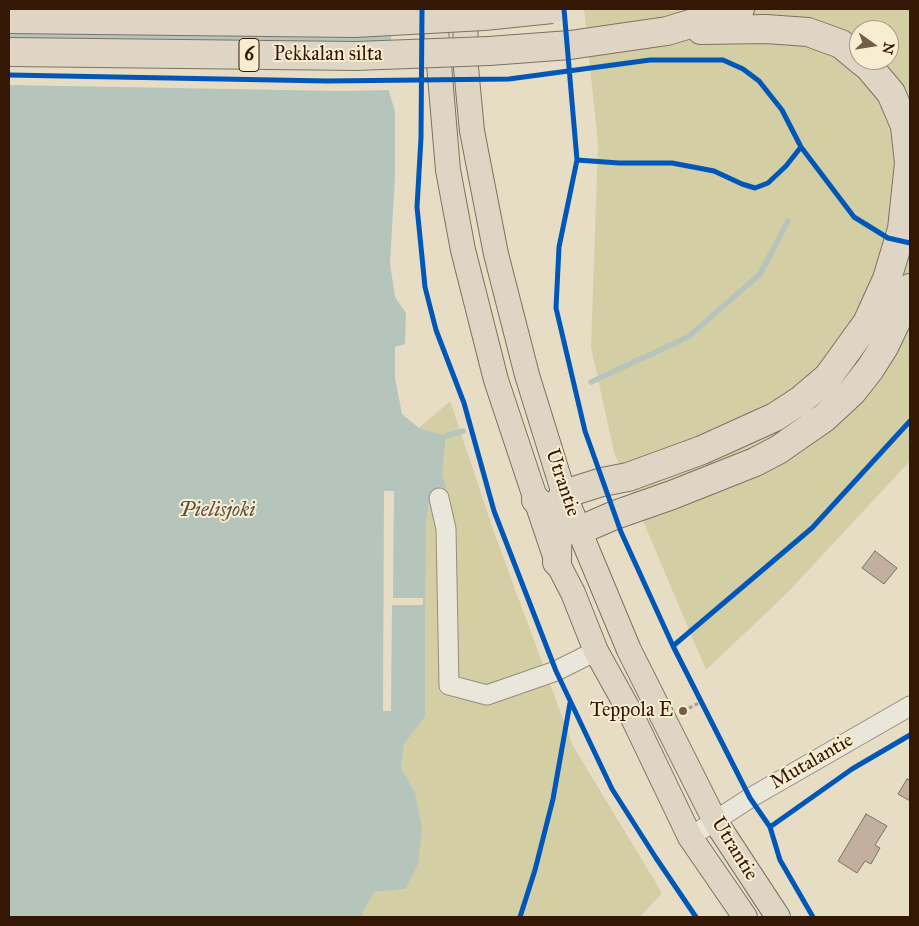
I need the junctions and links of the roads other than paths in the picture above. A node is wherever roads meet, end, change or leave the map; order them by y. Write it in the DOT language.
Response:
graph roads {
  1 [pos="438,9"];
  2 [pos="466,9"];
  3 [pos="552,9"];
  4 [pos="740,9"];
  5 [pos="9,19"];
  6 [pos="656,32"];
  7 [pos="849,51"];
  8 [pos="9,52"];
  9 [pos="871,70"];
  10 [pos="910,288"];
  11 [pos="564,494"];
  12 [pos="439,498"];
  13 [pos="536,500"];
  14 [pos="568,526"];
  15 [pos="558,562"];
  16 [pos="596,651"];
  17 [pos="910,706"];
  18 [pos="716,821"];
  19 [pos="690,837"];
  20 [pos="745,917"];
  21 [pos="778,917"];
  1 -- 13 [label="main road, Utrantie"];
  2 -- 11 [label="main road, Utrantie"];
  3 -- 5 [label="highway, Pekkalan silta / 6, bridge"];
  4 -- 6 [label="highway, 6"];
  6 -- 7 [label="highway"];
  6 -- 8 [label="highway, Pekkalan silta / 6, bridge"];
  9 -- 11 [label="highway"];
  10 -- 14 [label="highway"];
  11 -- 14 [label="highway"];
  12 -- 16 [label="street"];
  13 -- 14 [label="highway"];
  13 -- 15 [label="main road, Utrantie"];
  14 -- 15 [label="highway"];
  14 -- 18 [label="main road, Utrantie"];
  15 -- 16 [label="main road, Utrantie"];
  16 -- 19 [label="main road, Utrantie"];
  17 -- 18 [label="street, Mutalantie"];
  18 -- 19 [label="street, Mutalantie"];
  18 -- 21 [label="main road, Utrantie"];
  19 -- 20 [label="main road, Utrantie"];
}
